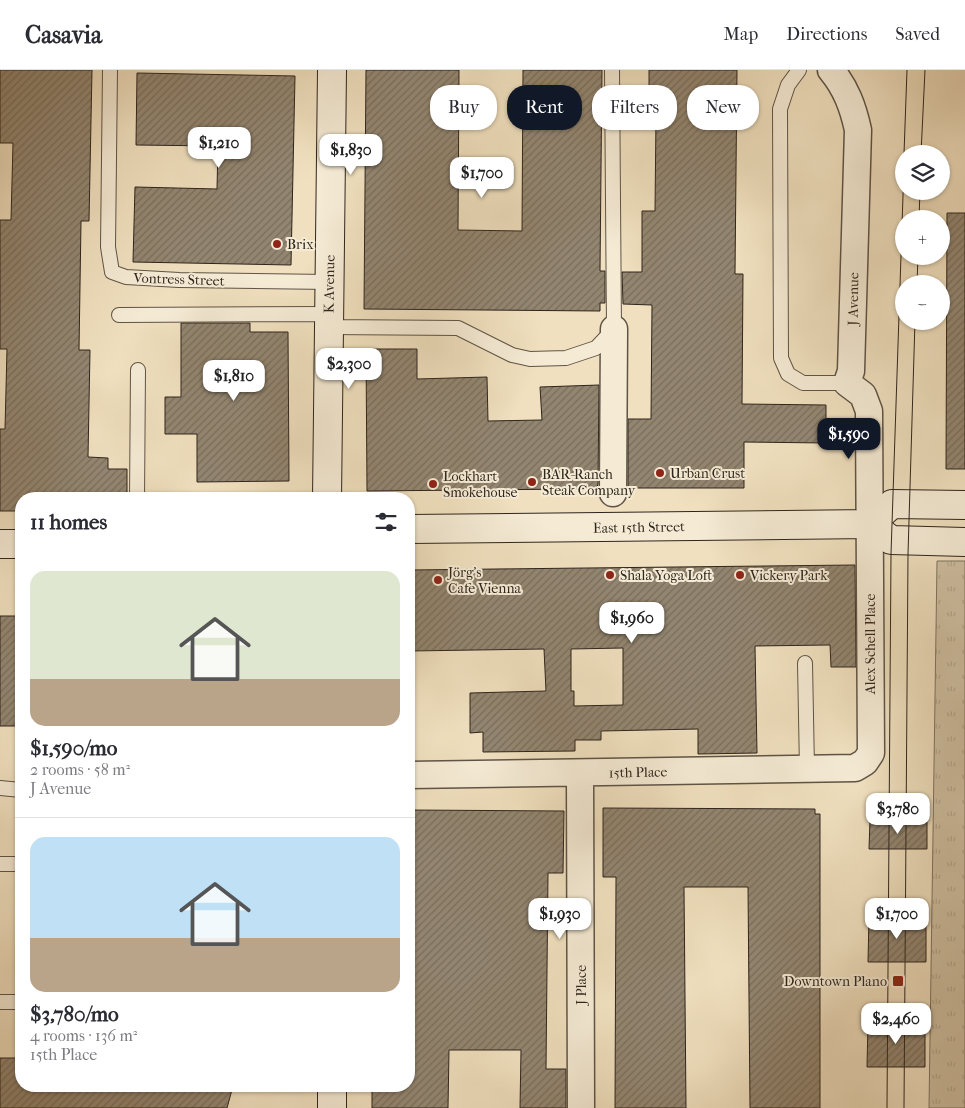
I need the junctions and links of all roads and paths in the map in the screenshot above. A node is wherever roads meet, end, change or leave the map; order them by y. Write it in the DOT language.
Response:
graph roads {
  1 [pos="110,70"];
  2 [pos="332,70"];
  3 [pos="612,70"];
  4 [pos="798,70"];
  5 [pos="831,70"];
  6 [pos="329,282"];
  7 [pos="119,315"];
  8 [pos="328,320"];
  9 [pos="614,329"];
  10 [pos="138,370"];
  11 [pos="847,383"];
  12 [pos="137,492"];
  13 [pos="327,492"];
  14 [pos="613,493"];
  15 [pos="965,505"];
  16 [pos="870,524"];
  17 [pos="415,529"];
  18 [pos="965,542"];
  19 [pos="0,544"];
  20 [pos="15,544"];
  21 [pos="805,663"];
  22 [pos="865,762"];
  23 [pos="807,769"];
  24 [pos="580,773"];
  25 [pos="415,775"];
  26 [pos="0,788"];
  27 [pos="15,789"];
  28 [pos="0,864"];
  29 [pos="15,864"];
  30 [pos="0,1002"];
  31 [pos="15,1002"];
  32 [pos="332,1092"];
  33 [pos="332,1108"];
  34 [pos="581,1108"];
  1 -- 6 [label="lane, Vontress Street"];
  2 -- 6 [label="main road, K Avenue"];
  3 -- 9 [label="lane"];
  4 -- 11 [label="lane"];
  5 -- 11 [label="street, J Avenue"];
  6 -- 8 [label="main road, K Avenue"];
  7 -- 8 [label="lane"];
  8 -- 9 [label="lane"];
  8 -- 13 [label="main road, K Avenue"];
  9 -- 14 [label="street"];
  10 -- 12 [label="lane"];
  11 -- 16 [label="street"];
  15 -- 16 [label="main road"];
  16 -- 17 [label="main road, East 15th Street"];
  16 -- 18 [label="main road"];
  16 -- 22 [label="street, Alex Schell Place"];
  19 -- 20 [label="main road"];
  21 -- 23 [label="lane"];
  22 -- 23 [label="street, 15th Place"];
  23 -- 24 [label="street, 15th Place"];
  24 -- 25 [label="street, 15th Place"];
  24 -- 34 [label="street, J Place"];
  26 -- 27 [label="lane"];
  28 -- 29 [label="lane"];
  30 -- 31 [label="lane"];
  32 -- 33 [label="main road"];
}
